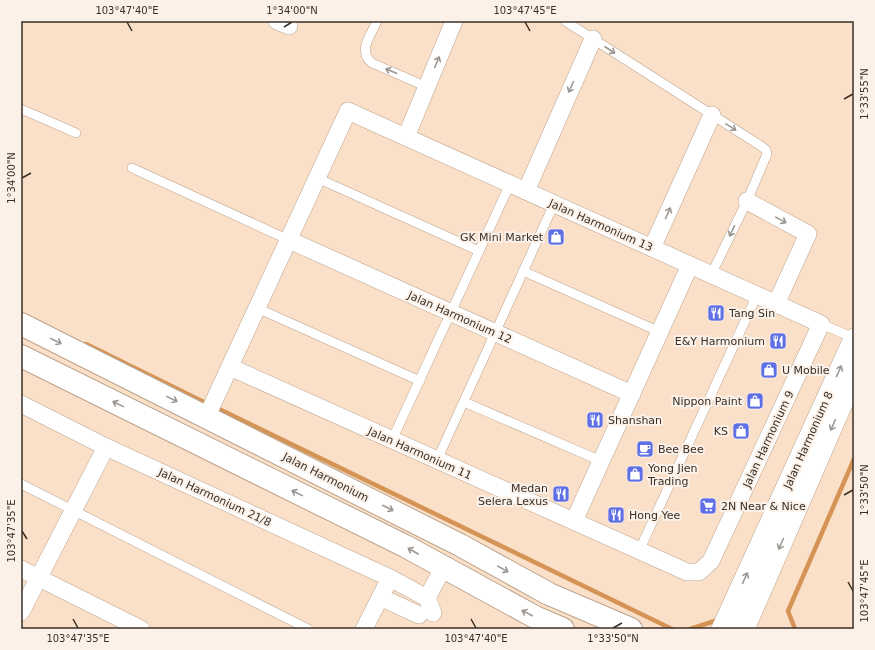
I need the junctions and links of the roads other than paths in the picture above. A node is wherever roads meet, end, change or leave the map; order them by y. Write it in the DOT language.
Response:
graph roads {
  1 [pos="377,21"];
  2 [pos="454,21"];
  3 [pos="565,21"];
  4 [pos="593,39"];
  5 [pos="427,86"];
  6 [pos="21,109"];
  7 [pos="712,115"];
  8 [pos="76,133"];
  9 [pos="406,137"];
  10 [pos="132,168"];
  11 [pos="317,178"];
  12 [pos="510,184"];
  13 [pos="526,191"];
  14 [pos="747,201"];
  15 [pos="554,204"];
  16 [pos="288,240"];
  17 [pos="652,248"];
  18 [pos="479,251"];
  19 [pos="690,265"];
  20 [pos="523,271"];
  21 [pos="711,275"];
  22 [pos="757,296"];
  23 [pos="776,304"];
  24 [pos="258,308"];
  25 [pos="451,312"];
  26 [pos="21,324"];
  27 [pos="821,324"];
  28 [pos="495,332"];
  29 [pos="660,332"];
  30 [pos="854,339"];
  31 [pos="21,356"];
  32 [pos="230,367"];
  33 [pos="854,376"];
  34 [pos="420,380"];
  35 [pos="632,394"];
  36 [pos="464,402"];
  37 [pos="21,404"];
  38 [pos="207,416"];
  39 [pos="392,440"];
  40 [pos="106,447"];
  41 [pos="437,460"];
  42 [pos="601,461"];
  43 [pos="21,484"];
  44 [pos="73,511"];
  45 [pos="574,521"];
  46 [pos="639,551"];
  47 [pos="443,568"];
  48 [pos="21,569"];
  49 [pos="699,572"];
  50 [pos="39,578"];
  51 [pos="390,578"];
  52 [pos="380,597"];
  53 [pos="426,609"];
  54 [pos="21,612"];
  55 [pos="735,623"];
  56 [pos="141,629"];
  57 [pos="308,629"];
  58 [pos="364,629"];
  59 [pos="563,629"];
  60 [pos="631,629"];
  5 -- 1 [label="lane, one-way"];
  5 -- 2 [label="street, one-way"];
  3 -- 4 [label="lane"];
  4 -- 7 [label="lane, one-way"];
  4 -- 13 [label="street, one-way"];
  5 -- 9 [label="street"];
  6 -- 8 [label="lane"];
  7 -- 14 [label="lane, one-way"];
  17 -- 7 [label="street, one-way"];
  9 -- 11 [label="street, Jalan Harmonium 13"];
  9 -- 12 [label="street, Jalan Harmonium 13"];
  10 -- 16 [label="lane"];
  11 -- 16 [label="street"];
  11 -- 18 [label="lane"];
  12 -- 13 [label="street, Jalan Harmonium 13"];
  12 -- 18 [label="lane"];
  13 -- 15 [label="street, Jalan Harmonium 13"];
  14 -- 21 [label="lane, one-way"];
  14 -- 23 [label="street, one-way"];
  15 -- 17 [label="street, Jalan Harmonium 13"];
  15 -- 20 [label="lane"];
  16 -- 24 [label="street"];
  16 -- 25 [label="street, Jalan Harmonium 12"];
  17 -- 19 [label="street, Jalan Harmonium 13"];
  18 -- 25 [label="lane"];
  19 -- 21 [label="street, Jalan Harmonium 13"];
  19 -- 29 [label="street"];
  20 -- 28 [label="lane"];
  20 -- 29 [label="lane"];
  21 -- 22 [label="street, Jalan Harmonium 13"];
  22 -- 23 [label="street, Jalan Harmonium 13"];
  22 -- 46 [label="lane"];
  23 -- 27 [label="street, Jalan Harmonium 13"];
  24 -- 32 [label="street"];
  24 -- 34 [label="lane"];
  25 -- 28 [label="street, Jalan Harmonium 12"];
  25 -- 34 [label="lane"];
  26 -- 38 [label="main road, Jalan Harmonium, one-way"];
  27 -- 30 [label="lane, Jalan Harmonium 13"];
  27 -- 49 [label="street, Jalan Harmonium 9"];
  28 -- 35 [label="street, Jalan Harmonium 12"];
  28 -- 36 [label="lane"];
  29 -- 35 [label="street"];
  55 -- 30 [label="street, Jalan Harmonium 8, one-way"];
  47 -- 31 [label="main road, one-way"];
  32 -- 38 [label="street"];
  32 -- 39 [label="street, Jalan Harmonium 11"];
  33 -- 55 [label="street, Jalan Harmonium 8, one-way"];
  34 -- 39 [label="lane"];
  35 -- 42 [label="street"];
  36 -- 41 [label="lane"];
  36 -- 42 [label="lane"];
  37 -- 40 [label="street, Jalan Harmonium 21/8"];
  38 -- 60 [label="main road, Jalan Harmonium, one-way"];
  39 -- 41 [label="street, Jalan Harmonium 11"];
  40 -- 44 [label="street"];
  40 -- 51 [label="street, Jalan Harmonium 21/8"];
  41 -- 45 [label="street, Jalan Harmonium 11"];
  42 -- 45 [label="street"];
  43 -- 44 [label="lane"];
  44 -- 50 [label="street"];
  44 -- 57 [label="lane"];
  45 -- 46 [label="street, Jalan Harmonium 11"];
  46 -- 49 [label="street, Jalan Harmonium 11"];
  47 -- 53 [label="street"];
  59 -- 47 [label="main road, one-way"];
  48 -- 50 [label="street"];
  50 -- 54 [label="street"];
  50 -- 56 [label="street"];
  51 -- 52 [label="street"];
  51 -- 53 [label="street, Jalan Harmonium 21/8"];
  52 -- 53 [label="street"];
  52 -- 58 [label="street"];
}
